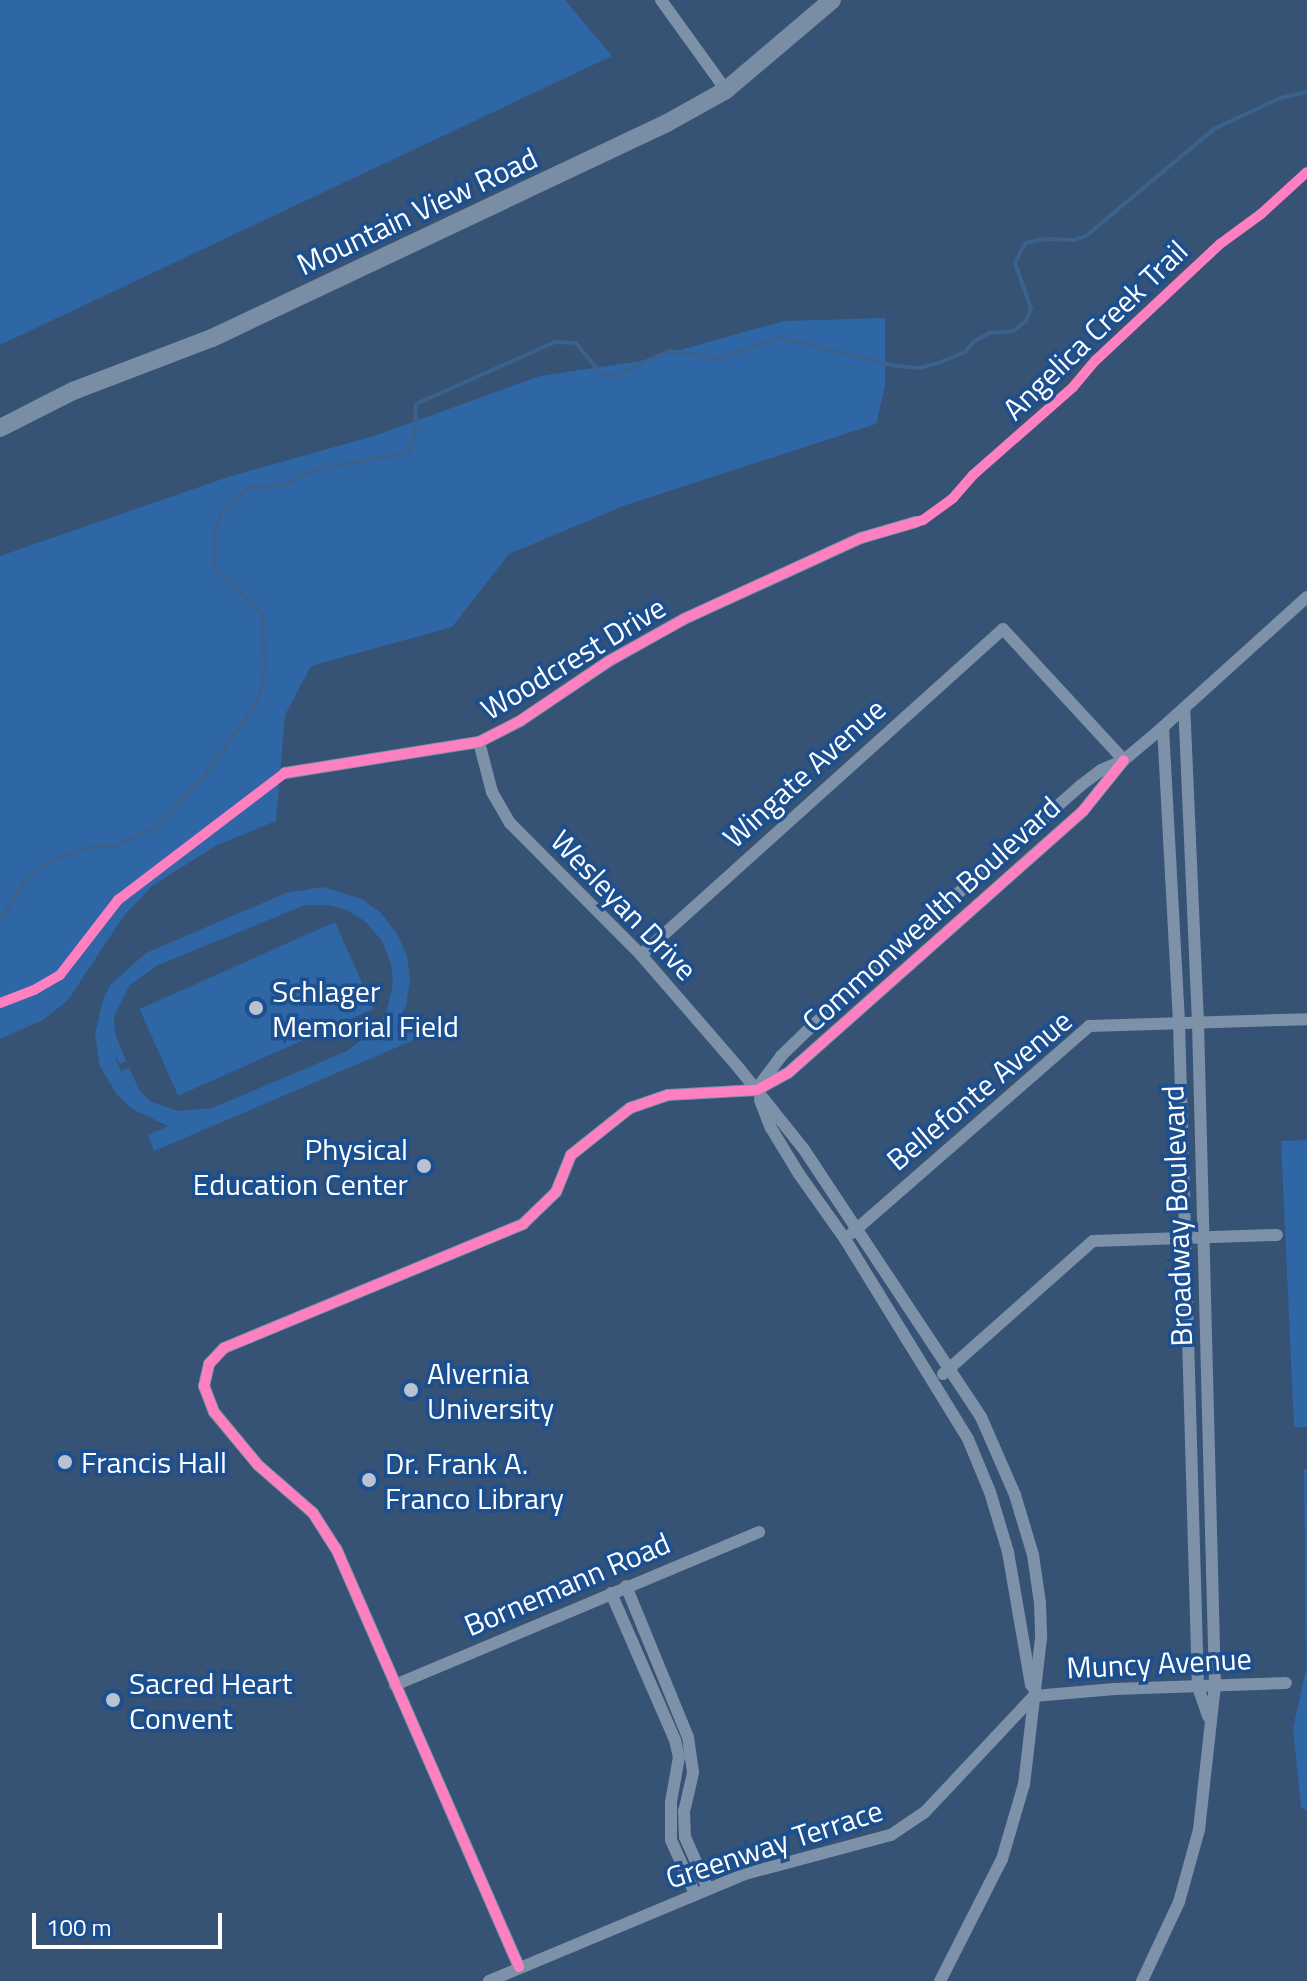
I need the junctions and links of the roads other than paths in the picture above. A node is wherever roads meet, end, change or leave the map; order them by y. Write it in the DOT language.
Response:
graph roads {
  1 [pos="661,0"];
  2 [pos="832,0"];
  3 [pos="726,90"];
  4 [pos="0,428"];
  5 [pos="916,522"];
  6 [pos="1307,597"];
  7 [pos="1184,708"];
  8 [pos="1163,727"];
  9 [pos="479,742"];
  10 [pos="1124,760"];
  11 [pos="285,773"];
  12 [pos="641,955"];
  13 [pos="1307,1019"];
  14 [pos="1179,1023"];
  15 [pos="1198,1023"];
  16 [pos="757,1090"];
  17 [pos="856,1229"];
  18 [pos="1277,1235"];
  19 [pos="1185,1238"];
  20 [pos="1204,1238"];
  21 [pos="845,1239"];
  22 [pos="948,1370"];
  23 [pos="935,1381"];
  24 [pos="759,1532"];
  25 [pos="626,1586"];
  26 [pos="611,1593"];
  27 [pos="1286,1683"];
  28 [pos="395,1685"];
  29 [pos="1215,1686"];
  30 [pos="1198,1687"];
  31 [pos="1034,1696"];
  32 [pos="1210,1723"];
  33 [pos="708,1889"];
  34 [pos="695,1894"];
  35 [pos="519,1967"];
  36 [pos="489,1981"];
  37 [pos="940,1981"];
  38 [pos="1142,1981"];
  1 -- 3 [label="street"];
  2 -- 3 [label="street, Mountain View Road"];
  3 -- 4 [label="street, Mountain View Road"];
  5 -- 9 [label="street, Woodcrest Drive"];
  6 -- 7 [label="street, Commonwealth Boulevard"];
  7 -- 8 [label="street, Commonwealth Boulevard"];
  7 -- 15 [label="street, Broadway Boulevard"];
  8 -- 10 [label="street, Commonwealth Boulevard"];
  8 -- 14 [label="street, Broadway Boulevard"];
  9 -- 11 [label="street, Woodcrest Drive"];
  9 -- 12 [label="street, Wesleyan Drive"];
  10 -- 12 [label="street, Wingate Avenue"];
  10 -- 16 [label="street, Commonwealth Boulevard"];
  10 -- 16 [label="street, Commonwealth Boulevard"];
  12 -- 16 [label="street, Wesleyan Drive"];
  13 -- 15 [label="street, Bellefonte Avenue"];
  14 -- 15 [label="street, Bellefonte Avenue"];
  14 -- 17 [label="street, Bellefonte Avenue"];
  14 -- 19 [label="street, Broadway Boulevard"];
  15 -- 20 [label="street, Broadway Boulevard"];
  16 -- 17 [label="street"];
  16 -- 21 [label="street"];
  16 -- 28 [label="street"];
  17 -- 21 [label="street, Bellefonte Avenue"];
  17 -- 22 [label="street"];
  18 -- 20 [label="street"];
  19 -- 20 [label="street"];
  19 -- 22 [label="street"];
  19 -- 30 [label="street, Broadway Boulevard"];
  20 -- 29 [label="street, Broadway Boulevard"];
  21 -- 23 [label="street"];
  22 -- 23 [label="street"];
  22 -- 31 [label="street"];
  23 -- 31 [label="street"];
  24 -- 25 [label="street, Bornemann Road"];
  25 -- 26 [label="street, Bornemann Road"];
  25 -- 33 [label="street"];
  26 -- 28 [label="street, Bornemann Road"];
  26 -- 34 [label="street"];
  27 -- 29 [label="street, Muncy Avenue"];
  28 -- 35 [label="street"];
  29 -- 30 [label="street, Muncy Avenue"];
  29 -- 32 [label="street, Broadway Boulevard"];
  30 -- 31 [label="street, Muncy Avenue"];
  30 -- 32 [label="street, Broadway Boulevard"];
  31 -- 33 [label="street, Greenway Terrace"];
  31 -- 37 [label="street"];
  32 -- 38 [label="street, Broadway Boulevard"];
  33 -- 34 [label="street, Greenway Terrace"];
  34 -- 35 [label="street, Greenway Terrace"];
  35 -- 36 [label="street, Greenway Terrace"];
}
